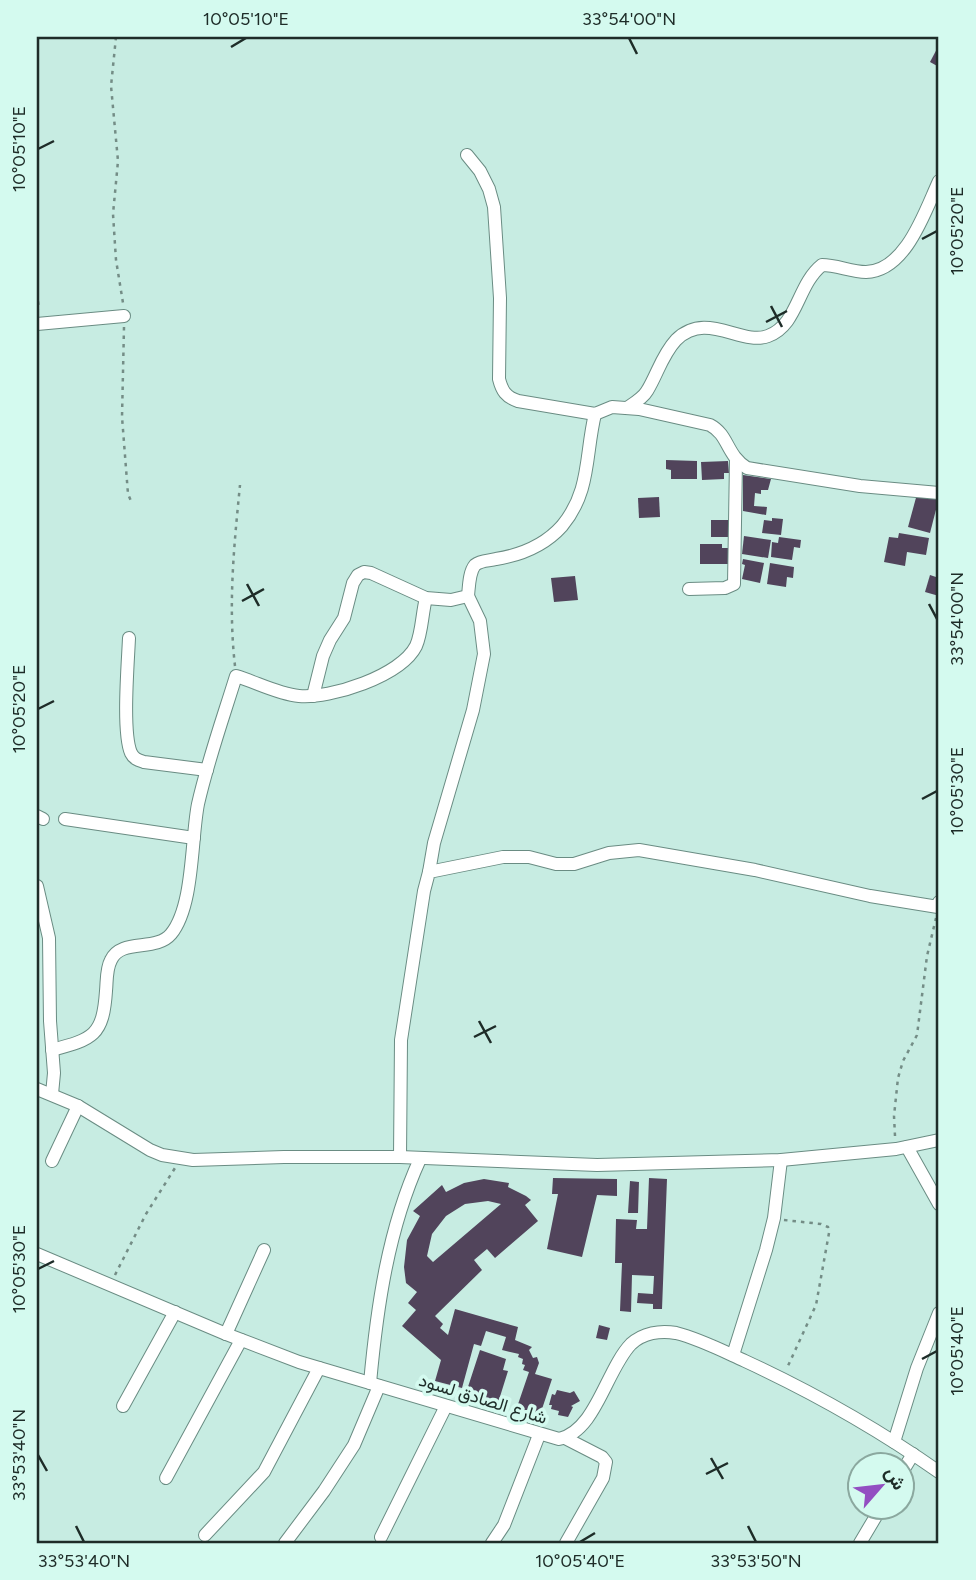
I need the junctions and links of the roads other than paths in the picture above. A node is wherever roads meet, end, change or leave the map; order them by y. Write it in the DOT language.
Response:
graph roads {
  1 [pos="467,155"];
  2 [pos="939,181"];
  3 [pos="124,316"];
  4 [pos="39,324"];
  5 [pos="626,409"];
  6 [pos="595,414"];
  7 [pos="736,461"];
  8 [pos="939,493"];
  9 [pos="689,589"];
  10 [pos="468,596"];
  11 [pos="426,598"];
  12 [pos="129,638"];
  13 [pos="313,696"];
  14 [pos="207,770"];
  15 [pos="65,820"];
  16 [pos="194,838"];
  17 [pos="429,872"];
  18 [pos="37,886"];
  19 [pos="939,905"];
  20 [pos="52,1050"];
  21 [pos="37,1089"];
  22 [pos="52,1094"];
  23 [pos="78,1106"];
  24 [pos="939,1140"];
  25 [pos="901,1148"];
  26 [pos="400,1157"];
  27 [pos="420,1159"];
  28 [pos="781,1160"];
  29 [pos="52,1161"];
  30 [pos="939,1204"];
  31 [pos="264,1250"];
  32 [pos="37,1254"];
  33 [pos="175,1312"];
  34 [pos="939,1313"];
  35 [pos="226,1334"];
  36 [pos="241,1340"];
  37 [pos="733,1355"];
  38 [pos="319,1368"];
  39 [pos="375,1384"];
  40 [pos="124,1406"];
  41 [pos="446,1406"];
  42 [pos="539,1435"];
  43 [pos="565,1438"];
  44 [pos="894,1442"];
  45 [pos="907,1450"];
  46 [pos="916,1456"];
  47 [pos="939,1472"];
  48 [pos="166,1478"];
  49 [pos="874,1520"];
  50 [pos="205,1535"];
  51 [pos="381,1537"];
  52 [pos="285,1543"];
  53 [pos="492,1543"];
  54 [pos="566,1543"];
  55 [pos="860,1543"];
  1 -- 6 [label="street"];
  2 -- 5 [label="street"];
  3 -- 4 [label="street"];
  5 -- 6 [label="street"];
  5 -- 7 [label="street"];
  6 -- 10 [label="street"];
  7 -- 8 [label="street"];
  7 -- 9 [label="street"];
  10 -- 11 [label="street"];
  10 -- 17 [label="street"];
  11 -- 13 [label="street"];
  11 -- 13 [label="street"];
  12 -- 14 [label="street"];
  13 -- 14 [label="street"];
  14 -- 16 [label="street"];
  15 -- 16 [label="street"];
  16 -- 20 [label="street"];
  17 -- 19 [label="street"];
  17 -- 26 [label="street"];
  18 -- 20 [label="street"];
  20 -- 22 [label="street"];
  21 -- 22 [label="street"];
  22 -- 23 [label="street"];
  23 -- 26 [label="street"];
  23 -- 29 [label="street"];
  24 -- 25 [label="street"];
  25 -- 28 [label="street"];
  25 -- 30 [label="street"];
  26 -- 27 [label="street"];
  27 -- 28 [label="street"];
  27 -- 39 [label="street"];
  28 -- 37 [label="street"];
  31 -- 35 [label="street"];
  32 -- 33 [label="street, شارع الصادق لسود"];
  33 -- 35 [label="street, شارع الصادق لسود"];
  33 -- 40 [label="street"];
  34 -- 44 [label="street"];
  35 -- 36 [label="street, شارع الصادق لسود"];
  36 -- 38 [label="street, شارع الصادق لسود"];
  36 -- 48 [label="street"];
  37 -- 43 [label="street, شارع الصادق لسود"];
  37 -- 44 [label="street, شارع الصادق لسود"];
  38 -- 39 [label="street, شارع الصادق لسود"];
  38 -- 50 [label="street"];
  39 -- 41 [label="street, شارع الصادق لسود"];
  39 -- 52 [label="street"];
  41 -- 42 [label="street, شارع الصادق لسود"];
  41 -- 51 [label="street"];
  42 -- 43 [label="street, شارع الصادق لسود"];
  42 -- 53 [label="street"];
  43 -- 54 [label="street"];
  44 -- 45 [label="street, شارع الصادق لسود"];
  46 -- 47 [label="street, شارع الصادق لسود"];
  49 -- 55 [label="street"];
}
